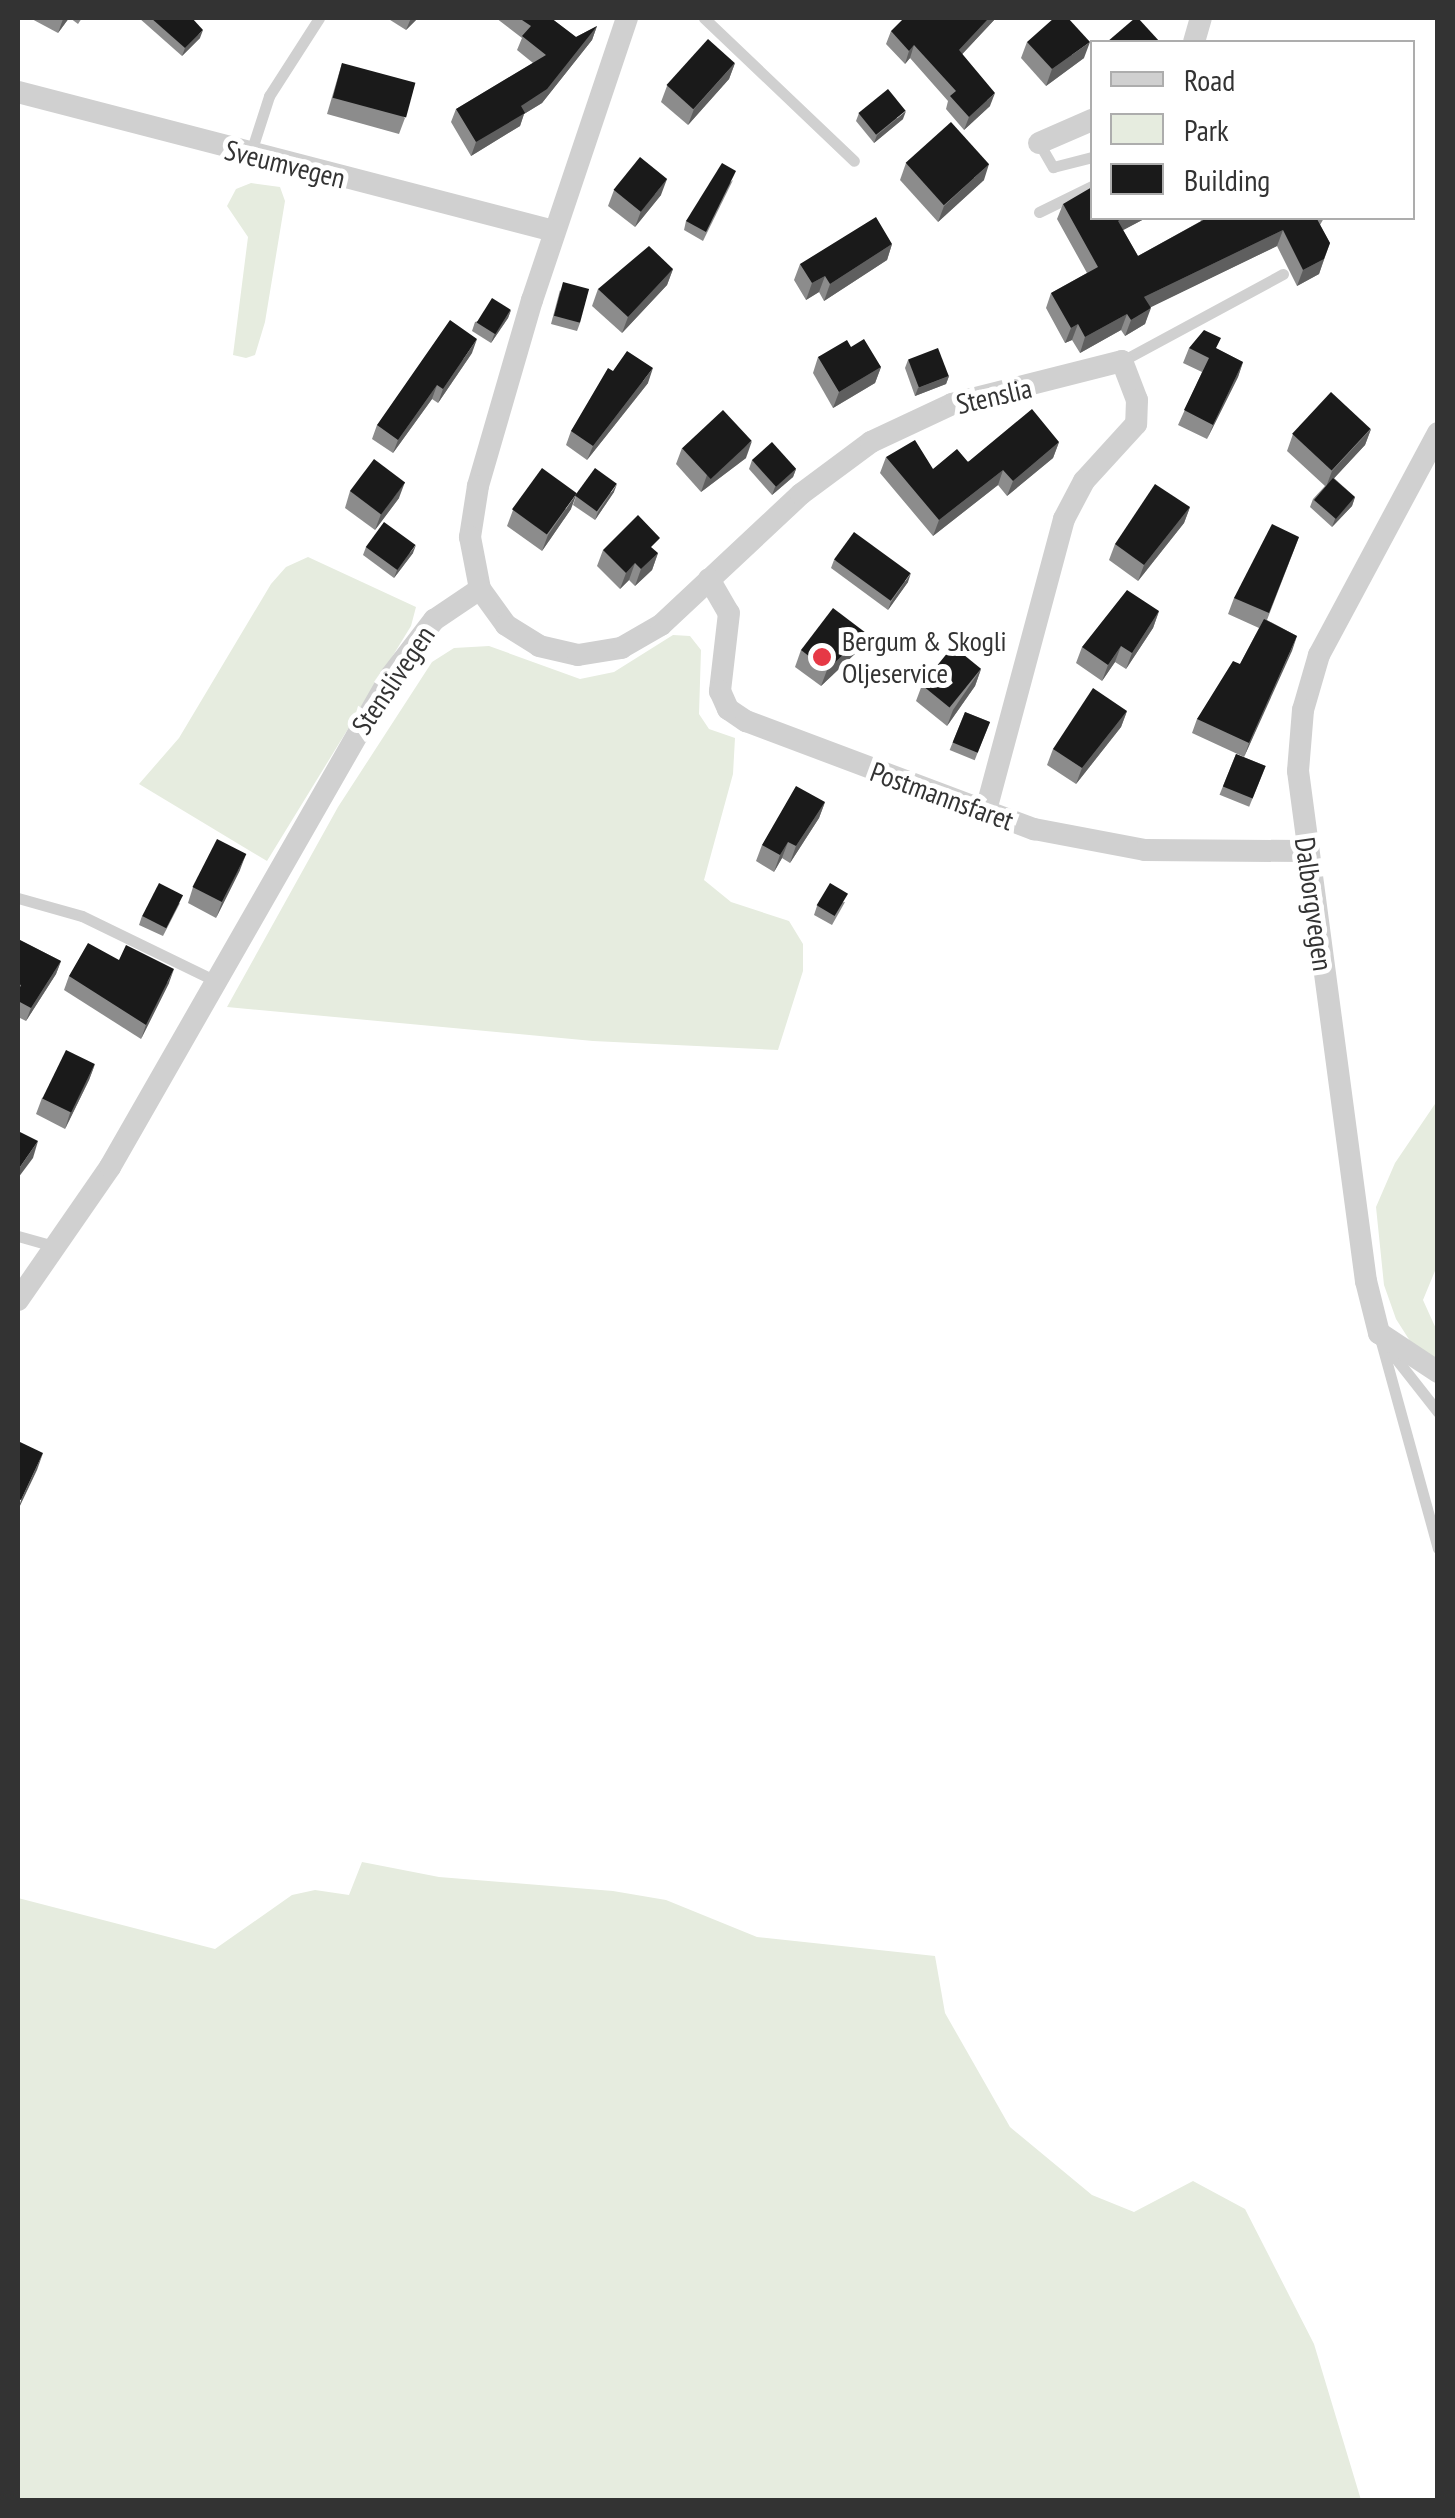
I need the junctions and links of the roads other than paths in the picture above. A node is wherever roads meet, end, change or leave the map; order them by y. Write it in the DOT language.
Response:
graph roads {
  1 [pos="318,18"];
  2 [pos="627,18"];
  3 [pos="704,18"];
  4 [pos="18,92"];
  5 [pos="1090,121"];
  6 [pos="1038,143"];
  7 [pos="250,155"];
  8 [pos="1090,158"];
  9 [pos="854,161"];
  10 [pos="1090,187"];
  11 [pos="1039,212"];
  12 [pos="554,230"];
  13 [pos="1283,274"];
  14 [pos="1122,361"];
  15 [pos="1438,433"];
  16 [pos="710,579"];
  17 [pos="480,589"];
  18 [pos="984,814"];
  19 [pos="1305,851"];
  20 [pos="18,898"];
  21 [pos="214,980"];
  22 [pos="18,1236"];
  23 [pos="57,1247"];
  24 [pos="18,1300"];
  25 [pos="1379,1333"];
  26 [pos="1438,1372"];
  27 [pos="1438,1412"];
  28 [pos="1437,1546"];
  1 -- 7 [label="lane"];
  2 -- 12 [label="street"];
  3 -- 9 [label="lane"];
  4 -- 7 [label="street, Sveumvegen"];
  5 -- 6 [label="street"];
  6 -- 8 [label="lane"];
  7 -- 12 [label="street, Sveumvegen"];
  10 -- 11 [label="lane"];
  12 -- 17 [label="street"];
  13 -- 14 [label="lane"];
  14 -- 16 [label="street, Stenslia"];
  14 -- 18 [label="street"];
  15 -- 19 [label="street, Dalborgvegen"];
  16 -- 17 [label="street, Stenslia"];
  16 -- 18 [label="street, Postmannsfaret"];
  17 -- 21 [label="street, Stenslivegen"];
  18 -- 19 [label="street, Postmannsfaret"];
  19 -- 25 [label="street, Dalborgvegen"];
  20 -- 21 [label="lane"];
  21 -- 23 [label="street, Stenslivegen"];
  22 -- 23 [label="lane"];
  23 -- 24 [label="street, Stenslivegen"];
  25 -- 26 [label="street"];
  25 -- 27 [label="lane"];
  25 -- 28 [label="lane"];
}
